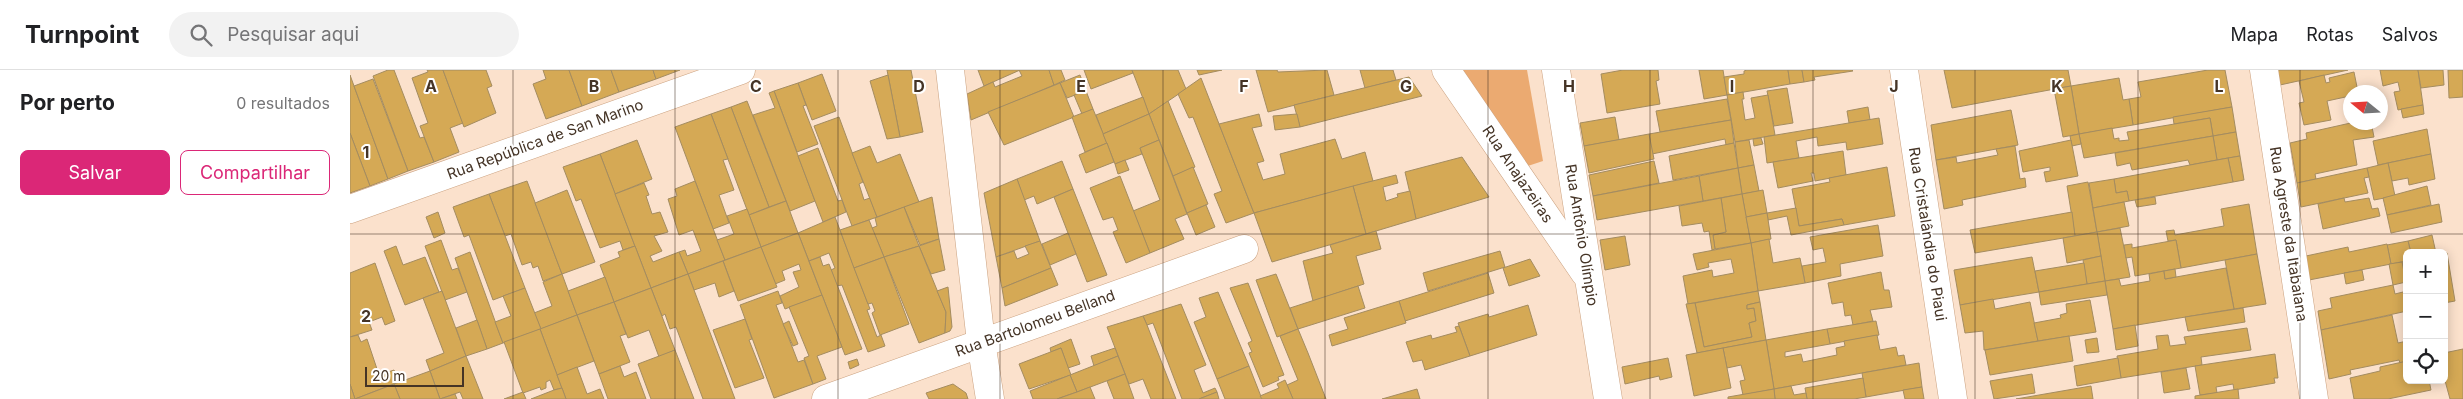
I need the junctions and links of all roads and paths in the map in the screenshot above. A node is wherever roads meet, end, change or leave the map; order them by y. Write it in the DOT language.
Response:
graph roads {
  1 [pos="740,70"];
  2 [pos="950,70"];
  3 [pos="1446,70"];
  4 [pos="1556,70"];
  5 [pos="1904,70"];
  6 [pos="2264,70"];
  7 [pos="350,209"];
  8 [pos="1244,249"];
  9 [pos="1589,278"];
  10 [pos="981,342"];
  11 [pos="826,399"];
  12 [pos="990,399"];
  13 [pos="1608,399"];
  14 [pos="1953,399"];
  15 [pos="2314,399"];
  1 -- 7 [label="street, Rua República de San Marino"];
  2 -- 10 [label="street"];
  3 -- 9 [label="street, Rua Anajazeiras"];
  4 -- 9 [label="street, Rua Antônio Olímpio"];
  5 -- 14 [label="street, Rua Cristalândia do Piaui"];
  6 -- 15 [label="street, Rua Agreste da Itabaiana"];
  8 -- 10 [label="street, Rua Bartolomeu Belland"];
  9 -- 13 [label="street, Rua Antônio Olímpio"];
  10 -- 11 [label="street, Rua Bartolomeu Belland"];
  10 -- 12 [label="street"];
}
